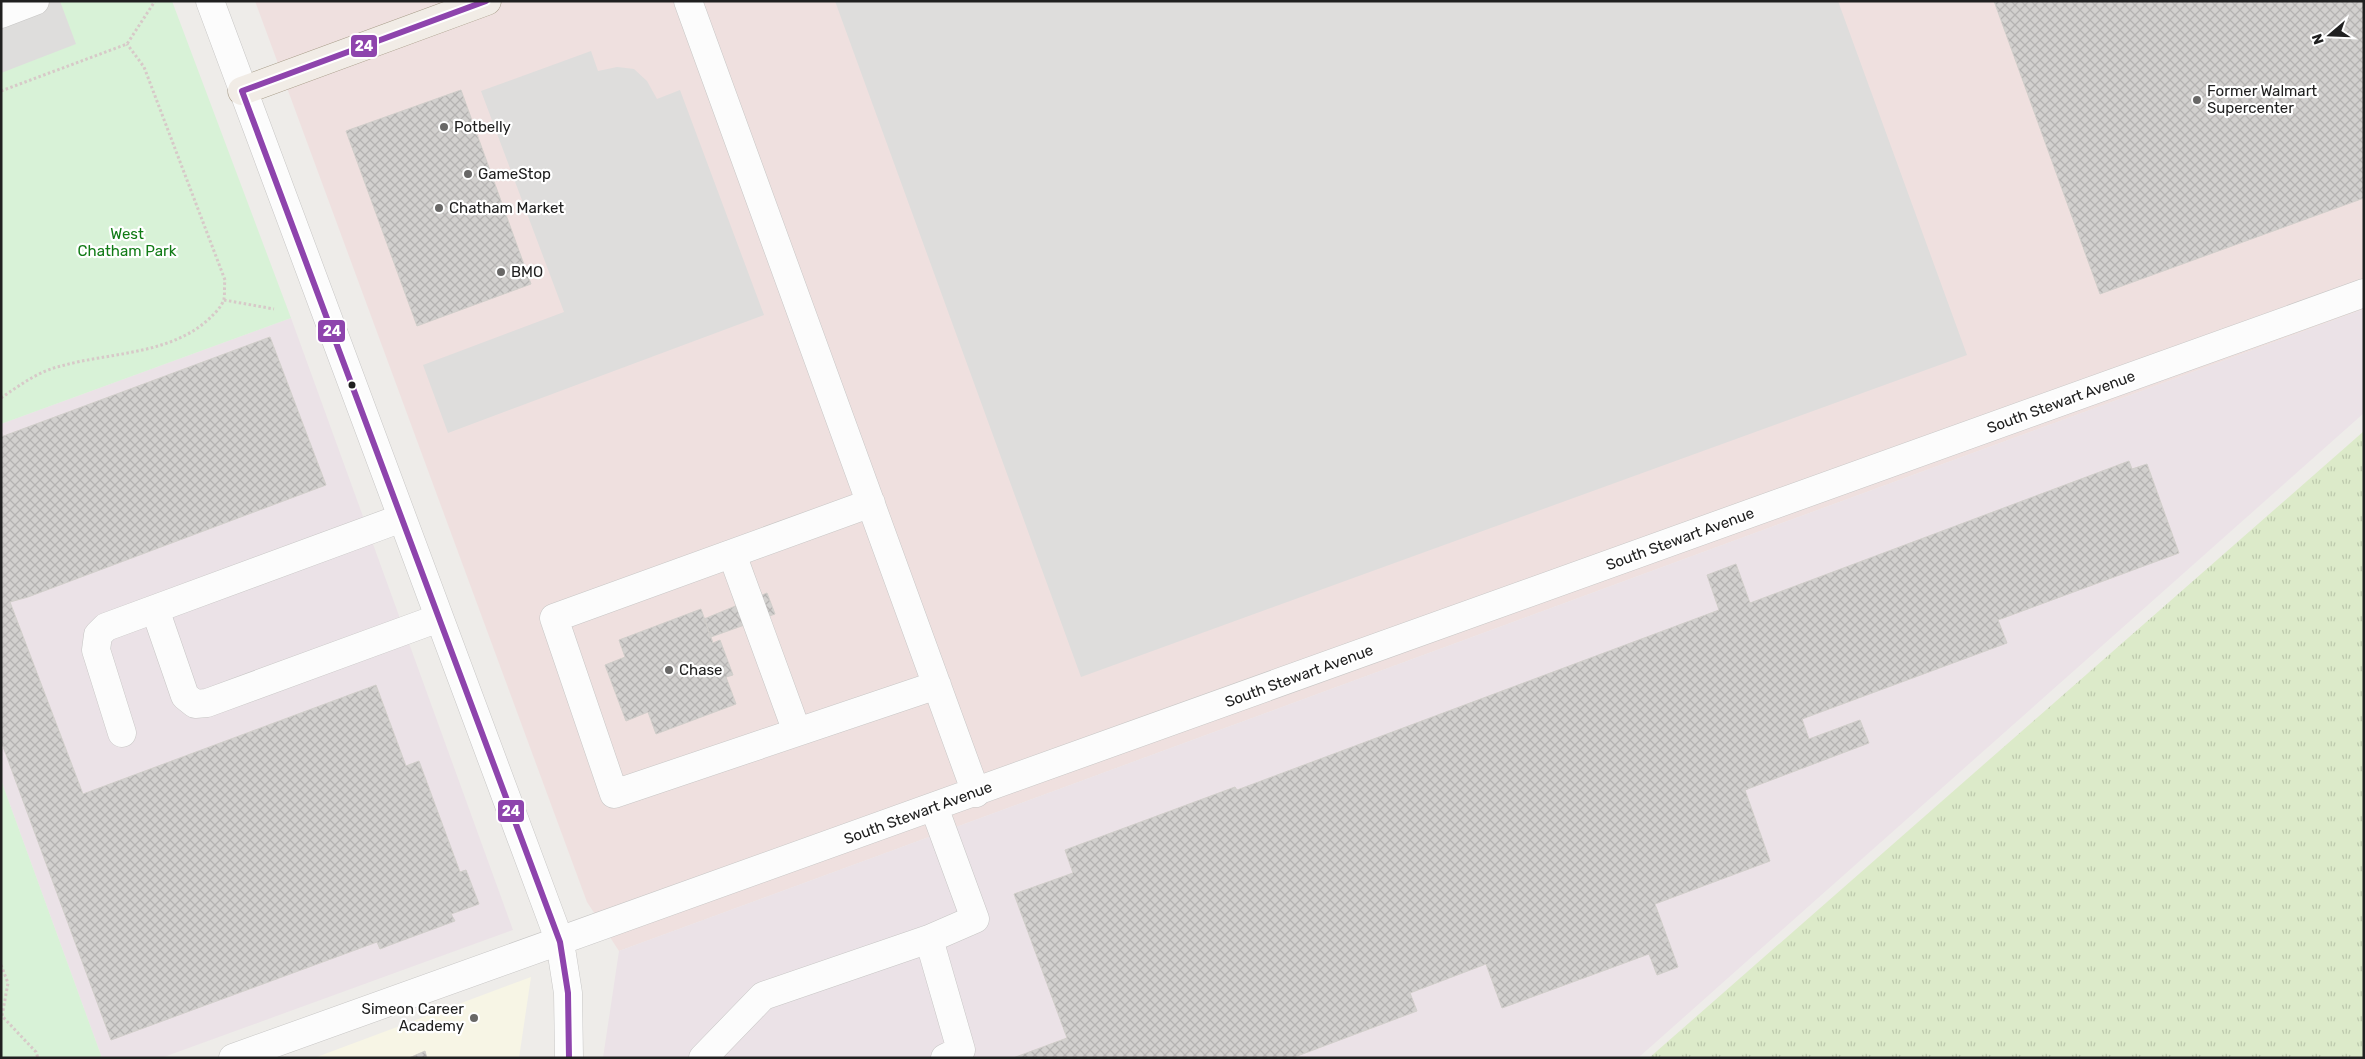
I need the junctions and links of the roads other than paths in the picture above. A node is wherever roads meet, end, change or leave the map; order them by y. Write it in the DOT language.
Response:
graph roads {
  1 [pos="36,1"];
  2 [pos="210,1"];
  3 [pos="487,1"];
  4 [pos="688,1"];
  5 [pos="5,9"];
  6 [pos="242,91"];
  7 [pos="2364,293"];
  8 [pos="871,503"];
  9 [pos="402,518"];
  10 [pos="732,554"];
  11 [pos="155,610"];
  12 [pos="439,618"];
  13 [pos="937,685"];
  14 [pos="797,732"];
  15 [pos="122,733"];
  16 [pos="976,792"];
  17 [pos="934,807"];
  18 [pos="929,939"];
  19 [pos="560,942"];
  20 [pos="233,1058"];
  21 [pos="569,1058"];
  22 [pos="703,1058"];
  23 [pos="945,1058"];
  1 -- 5 [label="street"];
  2 -- 6 [label="street"];
  3 -- 6 [label="main road"];
  4 -- 8 [label="street"];
  6 -- 9 [label="street"];
  7 -- 16 [label="street, South Stewart Avenue"];
  8 -- 10 [label="street"];
  8 -- 13 [label="street"];
  9 -- 11 [label="street"];
  9 -- 12 [label="street"];
  10 -- 14 [label="street"];
  10 -- 14 [label="street"];
  11 -- 12 [label="street"];
  11 -- 15 [label="street"];
  12 -- 19 [label="street"];
  13 -- 14 [label="street"];
  13 -- 16 [label="street"];
  16 -- 17 [label="street, South Stewart Avenue"];
  17 -- 18 [label="street"];
  17 -- 19 [label="street, South Stewart Avenue"];
  18 -- 22 [label="street"];
  18 -- 23 [label="street"];
  19 -- 20 [label="street, South Stewart Avenue"];
  19 -- 21 [label="street"];
}
